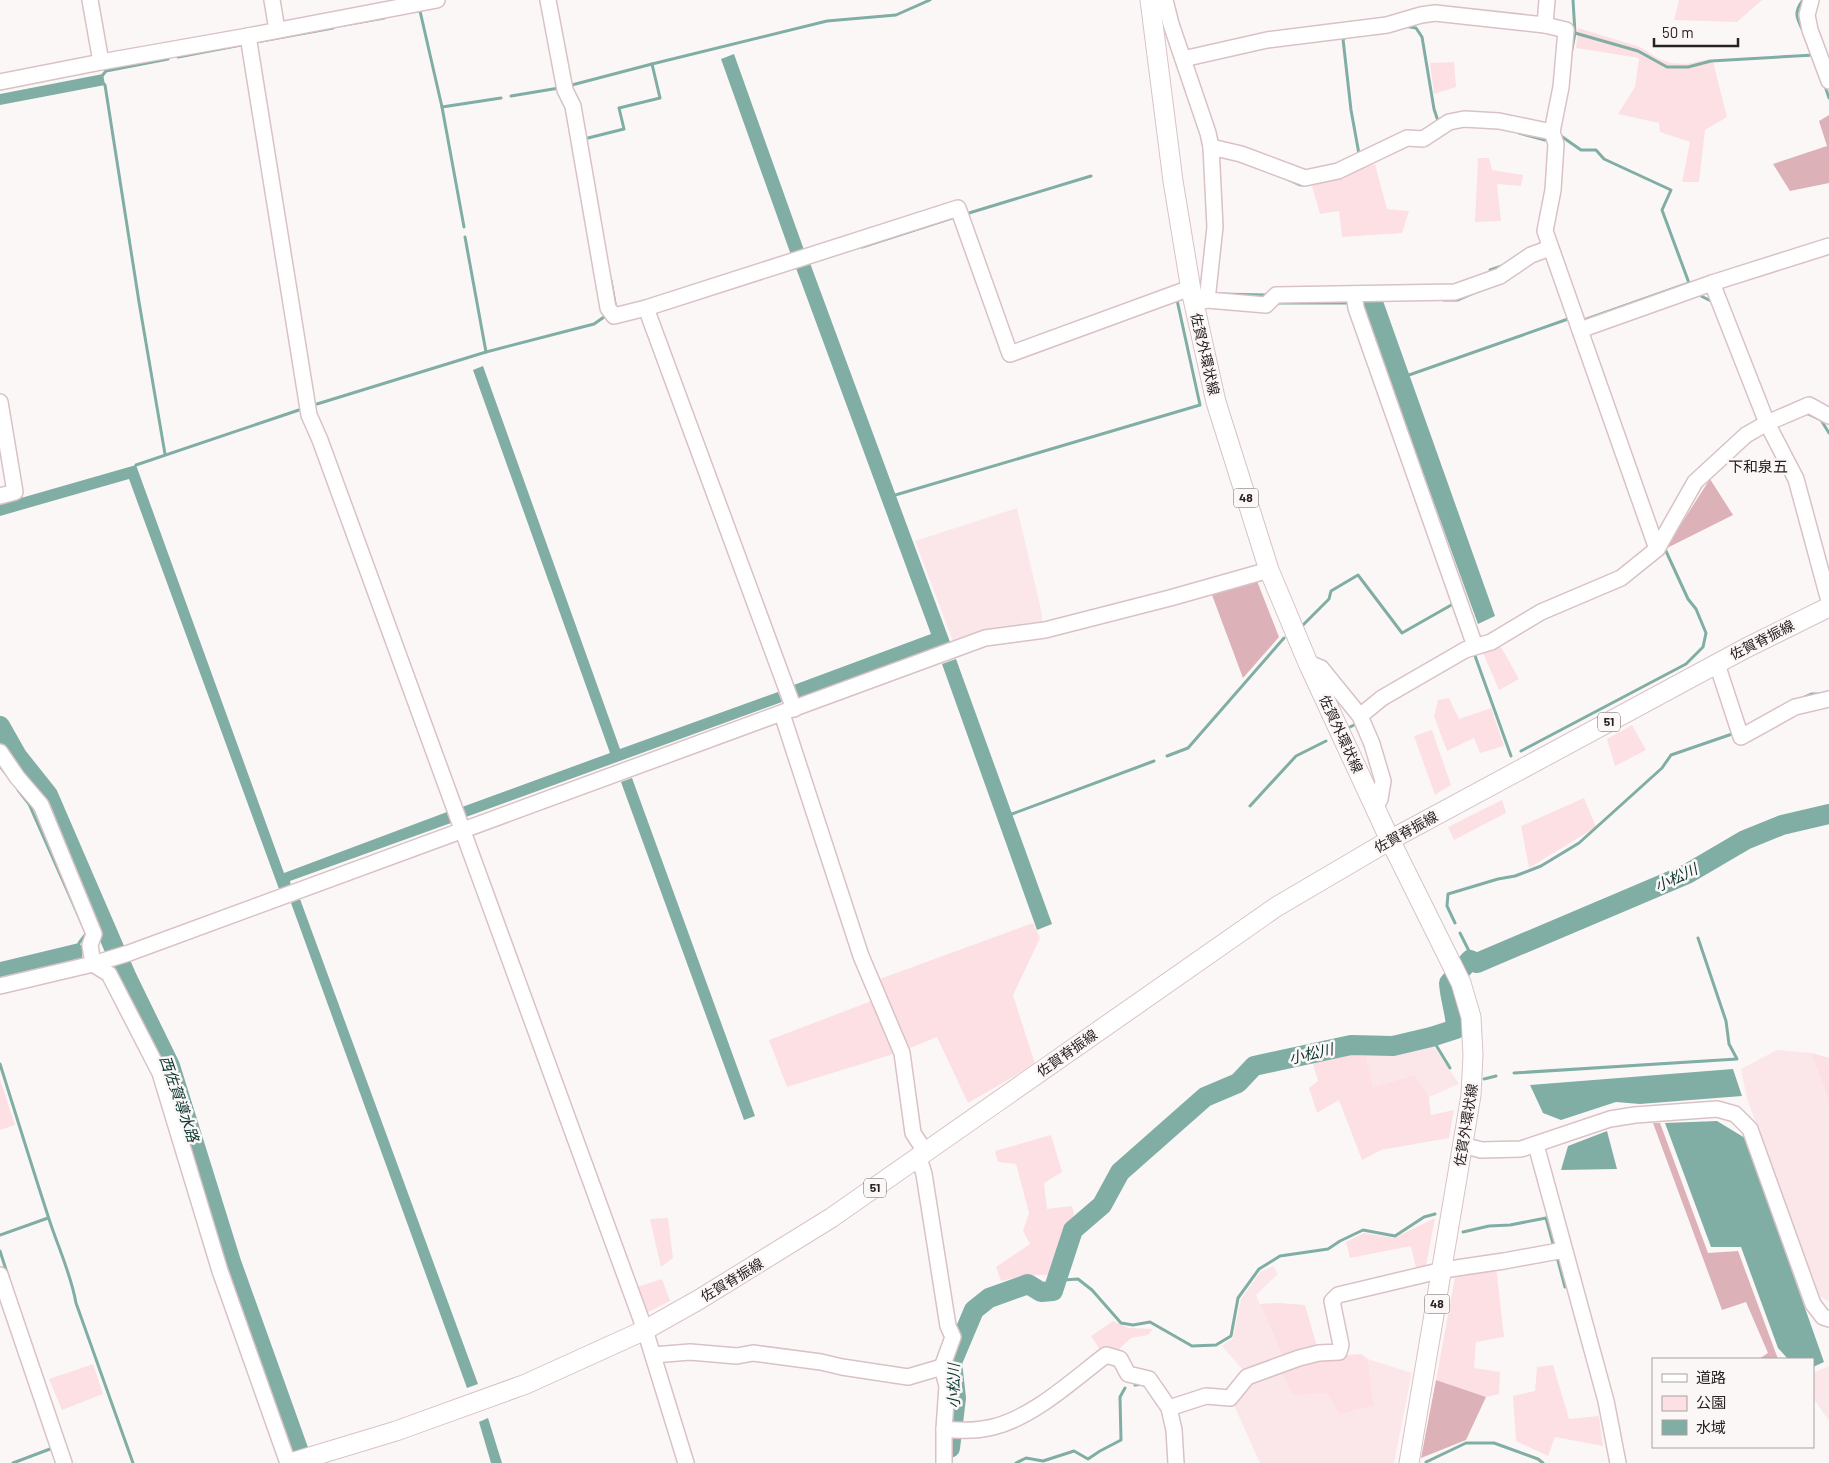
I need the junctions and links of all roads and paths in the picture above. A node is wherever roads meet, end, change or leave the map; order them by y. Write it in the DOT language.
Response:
graph roads {
  1 [pos="90,0"];
  2 [pos="272,0"];
  3 [pos="437,0"];
  4 [pos="548,0"];
  5 [pos="1150,0"];
  6 [pos="1165,0"];
  7 [pos="1548,0"];
  8 [pos="1811,0"];
  9 [pos="1545,25"];
  10 [pos="277,30"];
  11 [pos="248,36"];
  12 [pos="1183,59"];
  13 [pos="101,62"];
  14 [pos="1829,81"];
  15 [pos="0,82"];
  16 [pos="1554,138"];
  17 [pos="1211,147"];
  18 [pos="1829,246"];
  19 [pos="1550,248"];
  20 [pos="1712,283"];
  21 [pos="1198,298"];
  22 [pos="1355,301"];
  23 [pos="646,308"];
  24 [pos="1580,330"];
  25 [pos="0,402"];
  26 [pos="1829,416"];
  27 [pos="1767,423"];
  28 [pos="0,496"];
  29 [pos="1657,549"];
  30 [pos="1269,570"];
  31 [pos="1829,601"];
  32 [pos="1829,607"];
  33 [pos="1475,646"];
  34 [pos="1308,663"];
  35 [pos="1717,664"];
  36 [pos="1829,699"];
  37 [pos="788,702"];
  38 [pos="1360,716"];
  39 [pos="0,752"];
  40 [pos="1375,808"];
  41 [pos="458,820"];
  42 [pos="1390,840"];
  43 [pos="100,962"];
  44 [pos="0,986"];
  45 [pos="1463,1145"];
  46 [pos="1536,1145"];
  47 [pos="922,1155"];
  48 [pos="1564,1250"];
  49 [pos="1443,1270"];
  50 [pos="0,1275"];
  51 [pos="1829,1319"];
  52 [pos="645,1330"];
  53 [pos="653,1355"];
  54 [pos="942,1367"];
  55 [pos="1169,1408"];
  56 [pos="944,1428"];
  57 [pos="64,1463"];
  58 [pos="289,1463"];
  59 [pos="686,1463"];
  60 [pos="944,1463"];
  61 [pos="1176,1463"];
  62 [pos="1410,1463"];
  63 [pos="1618,1463"];
  1 -- 13 [label="street"];
  2 -- 10 [label="street"];
  3 -- 10 [label="street"];
  4 -- 23 [label="street"];
  5 -- 21 [label="main road, 佐賀外環状線 / 48"];
  6 -- 12 [label="street"];
  7 -- 9 [label="street"];
  8 -- 14 [label="street"];
  9 -- 12 [label="street"];
  9 -- 16 [label="street"];
  10 -- 11 [label="street"];
  11 -- 13 [label="street"];
  11 -- 41 [label="street"];
  12 -- 17 [label="street"];
  13 -- 15 [label="street"];
  16 -- 17 [label="street"];
  16 -- 19 [label="street"];
  17 -- 21 [label="street"];
  18 -- 20 [label="street"];
  19 -- 22 [label="street"];
  19 -- 24 [label="street"];
  20 -- 24 [label="street"];
  20 -- 27 [label="street"];
  21 -- 22 [label="street"];
  21 -- 23 [label="street"];
  21 -- 30 [label="main road, 佐賀外環状線 / 48"];
  22 -- 33 [label="street"];
  23 -- 37 [label="street"];
  24 -- 29 [label="street"];
  25 -- 28 [label="street"];
  26 -- 27 [label="street"];
  27 -- 29 [label="street"];
  27 -- 31 [label="street"];
  29 -- 33 [label="street"];
  30 -- 34 [label="main road, 佐賀外環状線 / 48"];
  30 -- 37 [label="street"];
  32 -- 35 [label="main road, 佐賀脊振線 / 51"];
  33 -- 38 [label="street"];
  34 -- 38 [label="street"];
  34 -- 40 [label="main road, 佐賀外環状線 / 48"];
  35 -- 36 [label="street"];
  35 -- 42 [label="main road, 佐賀脊振線 / 51"];
  37 -- 41 [label="street"];
  37 -- 47 [label="street"];
  38 -- 40 [label="street"];
  39 -- 43 [label="street"];
  40 -- 42 [label="main road, 佐賀外環状線 / 48"];
  41 -- 43 [label="street"];
  41 -- 52 [label="street"];
  42 -- 45 [label="main road, 佐賀外環状線 / 48"];
  42 -- 47 [label="main road, 佐賀脊振線 / 51"];
  43 -- 44 [label="street"];
  43 -- 58 [label="street"];
  45 -- 46 [label="street"];
  45 -- 49 [label="main road, 佐賀外環状線 / 48"];
  46 -- 48 [label="street"];
  46 -- 51 [label="street"];
  47 -- 52 [label="main road, 佐賀脊振線 / 51"];
  47 -- 54 [label="street"];
  48 -- 49 [label="street"];
  48 -- 63 [label="street"];
  49 -- 55 [label="street"];
  49 -- 62 [label="main road, 佐賀外環状線 / 48"];
  50 -- 57 [label="street"];
  52 -- 53 [label="street"];
  52 -- 58 [label="main road, 佐賀脊振線 / 51"];
  53 -- 54 [label="street"];
  53 -- 59 [label="street"];
  54 -- 56 [label="street"];
  55 -- 56 [label="street"];
  55 -- 61 [label="street"];
  56 -- 60 [label="street"];
}
